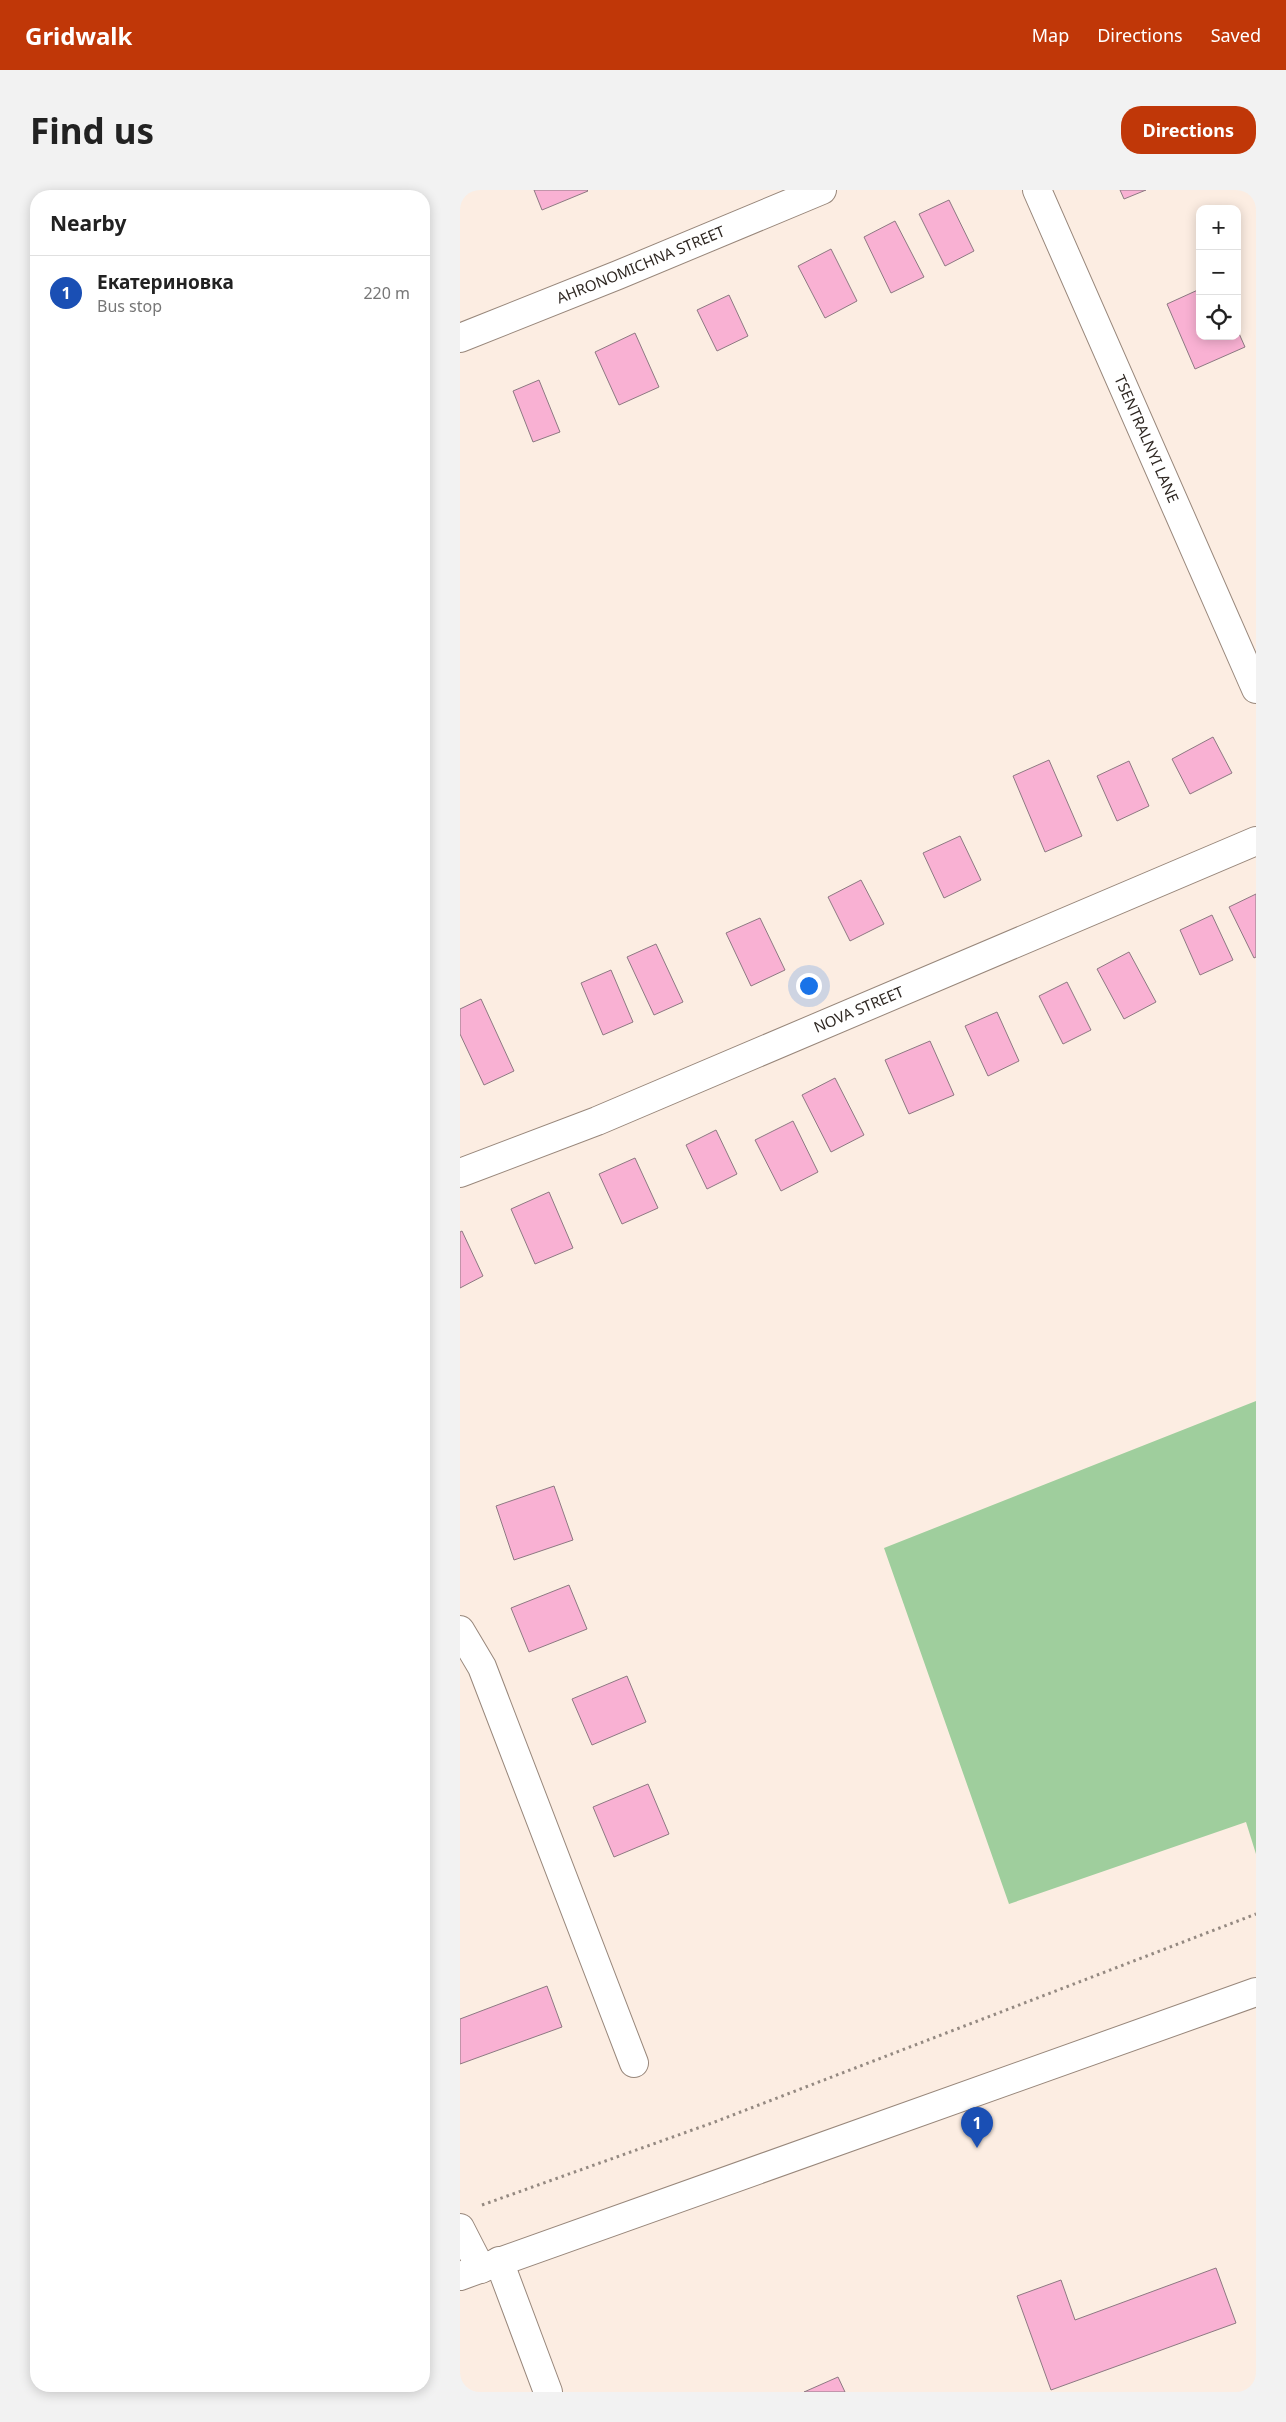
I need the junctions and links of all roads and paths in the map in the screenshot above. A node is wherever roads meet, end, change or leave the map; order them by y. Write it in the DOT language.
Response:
graph roads {
  1 [pos="822,190"];
  2 [pos="1037,190"];
  3 [pos="460,338"];
  4 [pos="1256,689"];
  5 [pos="1256,841"];
  6 [pos="460,1173"];
  7 [pos="460,1630"];
  8 [pos="1256,1914"];
  9 [pos="1256,1992"];
  10 [pos="634,2063"];
  11 [pos="479,2206"];
  12 [pos="460,2228"];
  13 [pos="480,2269"];
  14 [pos="548,2392"];
  1 -- 3 [label="street, AHRONOMICHNA STREET"];
  2 -- 4 [label="street, TSENTRALNYI LANE"];
  5 -- 6 [label="street, NOVA STREET"];
  7 -- 10 [label="street"];
  8 -- 11 [label="path"];
  9 -- 13 [label="street"];
  12 -- 13 [label="street"];
  13 -- 14 [label="street"];
}
